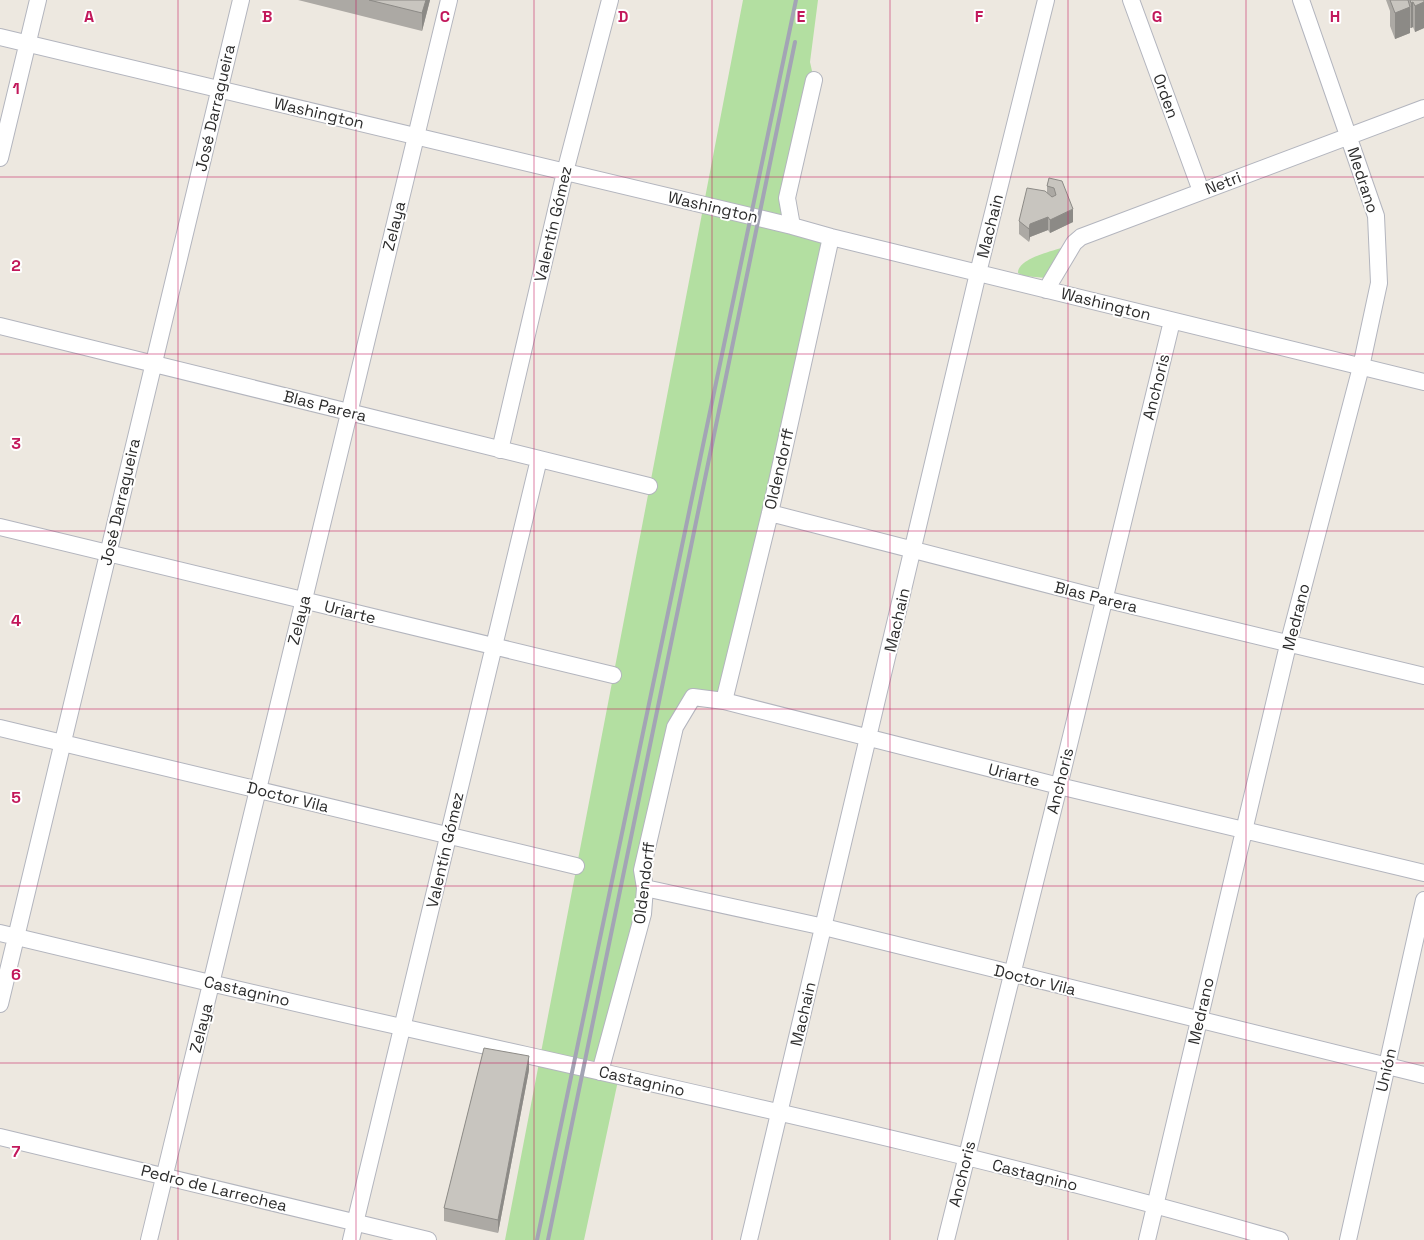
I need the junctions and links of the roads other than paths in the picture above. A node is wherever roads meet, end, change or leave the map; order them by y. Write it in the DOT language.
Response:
graph roads {
  1 [pos="38,0"];
  2 [pos="241,0"];
  3 [pos="449,0"];
  4 [pos="610,0"];
  5 [pos="1046,0"];
  6 [pos="1131,0"];
  7 [pos="1301,0"];
  8 [pos="0,37"];
  9 [pos="28,44"];
  10 [pos="814,80"];
  11 [pos="219,90"];
  12 [pos="1424,108"];
  13 [pos="416,136"];
  14 [pos="1349,136"];
  15 [pos="0,158"];
  16 [pos="565,172"];
  17 [pos="1201,192"];
  18 [pos="792,226"];
  19 [pos="831,237"];
  20 [pos="978,273"];
  21 [pos="1046,290"];
  22 [pos="1172,321"];
  23 [pos="0,326"];
  24 [pos="154,364"];
  25 [pos="1361,367"];
  26 [pos="1424,382"];
  27 [pos="349,413"];
  28 [pos="500,450"];
  29 [pos="538,459"];
  30 [pos="649,486"];
  31 [pos="770,513"];
  32 [pos="0,527"];
  33 [pos="913,551"];
  34 [pos="108,553"];
  35 [pos="1104,599"];
  36 [pos="304,600"];
  37 [pos="1288,645"];
  38 [pos="494,647"];
  39 [pos="613,675"];
  40 [pos="1424,676"];
  41 [pos="693,697"];
  42 [pos="724,701"];
  43 [pos="0,728"];
  44 [pos="869,738"];
  45 [pos="63,743"];
  46 [pos="1059,786"];
  47 [pos="258,790"];
  48 [pos="1244,829"];
  49 [pos="448,836"];
  50 [pos="576,866"];
  51 [pos="1424,873"];
  52 [pos="645,888"];
  53 [pos="1424,900"];
  54 [pos="824,928"];
  55 [pos="0,933"];
  56 [pos="16,937"];
  57 [pos="1012,974"];
  58 [pos="212,983"];
  59 [pos="0,1004"];
  60 [pos="1199,1020"];
  61 [pos="402,1027"];
  62 [pos="1387,1066"];
  63 [pos="600,1072"];
  64 [pos="1424,1075"];
  65 [pos="780,1113"];
  66 [pos="0,1136"];
  67 [pos="966,1158"];
  68 [pos="165,1176"];
  69 [pos="1155,1204"];
  70 [pos="356,1222"];
  71 [pos="150,1240"];
  72 [pos="352,1240"];
  73 [pos="428,1240"];
  74 [pos="749,1240"];
  75 [pos="946,1240"];
  76 [pos="1146,1240"];
  77 [pos="1280,1240"];
  78 [pos="1348,1240"];
  1 -- 9 [label="street"];
  2 -- 11 [label="street, José Darragueira"];
  3 -- 13 [label="street, Zelaya"];
  4 -- 16 [label="street, Valentín Gómez"];
  5 -- 20 [label="street, Machain"];
  6 -- 17 [label="street, Orden"];
  7 -- 14 [label="street, Medrano"];
  8 -- 9 [label="street, Washington"];
  9 -- 11 [label="street, Washington"];
  9 -- 15 [label="street"];
  10 -- 18 [label="street"];
  11 -- 13 [label="street, Washington"];
  11 -- 24 [label="street, José Darragueira"];
  12 -- 14 [label="street, Netri"];
  13 -- 16 [label="street, Washington"];
  13 -- 27 [label="street, Zelaya"];
  14 -- 17 [label="street, Netri"];
  14 -- 25 [label="street, Medrano"];
  16 -- 18 [label="street, Washington"];
  16 -- 28 [label="street, Valentín Gómez"];
  17 -- 21 [label="street, Netri"];
  18 -- 19 [label="street, Washington"];
  19 -- 20 [label="street, Washington"];
  19 -- 31 [label="street, Oldendorff"];
  20 -- 21 [label="street, Washington"];
  20 -- 33 [label="street, Machain"];
  21 -- 22 [label="street, Washington"];
  22 -- 25 [label="street, Washington"];
  22 -- 35 [label="street, Anchoris"];
  23 -- 24 [label="street, Blas Parera"];
  24 -- 27 [label="street, Blas Parera"];
  24 -- 34 [label="street, José Darragueira"];
  25 -- 26 [label="street, Washington"];
  25 -- 37 [label="street, Medrano"];
  27 -- 28 [label="street, Blas Parera"];
  27 -- 36 [label="street, Zelaya"];
  28 -- 29 [label="street, Blas Parera"];
  29 -- 30 [label="street, Blas Parera"];
  29 -- 38 [label="street, Valentín Gómez"];
  31 -- 33 [label="street, Blas Parera"];
  31 -- 42 [label="street, Oldendorff"];
  32 -- 34 [label="street, Uriarte"];
  33 -- 35 [label="street, Blas Parera"];
  33 -- 44 [label="street, Machain"];
  34 -- 36 [label="street, Uriarte"];
  34 -- 45 [label="street, José Darragueira"];
  35 -- 37 [label="street, Blas Parera"];
  35 -- 46 [label="street, Anchoris"];
  36 -- 38 [label="street, Uriarte"];
  36 -- 47 [label="street, Zelaya"];
  37 -- 40 [label="street, Blas Parera"];
  37 -- 48 [label="street, Medrano"];
  38 -- 39 [label="street, Uriarte"];
  38 -- 49 [label="street, Valentín Gómez"];
  41 -- 42 [label="street, Uriarte"];
  41 -- 52 [label="street, Oldendorff"];
  42 -- 44 [label="street, Uriarte"];
  43 -- 45 [label="street, Doctor Vila"];
  44 -- 46 [label="street, Uriarte"];
  44 -- 54 [label="street, Machain"];
  45 -- 47 [label="street, Doctor Vila"];
  45 -- 56 [label="street, José Darragueira"];
  46 -- 48 [label="street, Uriarte"];
  46 -- 57 [label="street, Anchoris"];
  47 -- 49 [label="street, Doctor Vila"];
  47 -- 58 [label="street, Zelaya"];
  48 -- 51 [label="street, Uriarte"];
  48 -- 60 [label="street, Medrano"];
  49 -- 50 [label="street, Doctor Vila"];
  49 -- 61 [label="street, Valentín Gómez"];
  52 -- 54 [label="street, Doctor Vila"];
  52 -- 63 [label="street, Oldendorff"];
  53 -- 62 [label="street, Unión"];
  54 -- 57 [label="street, Doctor Vila"];
  54 -- 65 [label="street, Machain"];
  55 -- 56 [label="street, Castagnino"];
  56 -- 58 [label="street, Castagnino"];
  56 -- 59 [label="street, José Darragueira"];
  57 -- 60 [label="street, Doctor Vila"];
  57 -- 67 [label="street, Anchoris"];
  58 -- 61 [label="street, Castagnino"];
  58 -- 68 [label="street, Zelaya"];
  60 -- 62 [label="street, Doctor Vila"];
  60 -- 69 [label="street, Medrano"];
  61 -- 63 [label="street, Castagnino"];
  61 -- 70 [label="street, Valentín Gómez"];
  62 -- 64 [label="street, Doctor Vila"];
  62 -- 78 [label="street, Unión"];
  63 -- 65 [label="street, Castagnino"];
  65 -- 67 [label="street, Castagnino"];
  65 -- 74 [label="street, Machain"];
  66 -- 68 [label="street, Pedro de Larrechea"];
  67 -- 69 [label="street, Castagnino"];
  67 -- 75 [label="street, Anchoris"];
  68 -- 70 [label="street, Pedro de Larrechea"];
  68 -- 71 [label="street, Zelaya"];
  69 -- 76 [label="street, Medrano"];
  69 -- 77 [label="street, Castagnino"];
  70 -- 72 [label="street, Valentín Gómez"];
  70 -- 73 [label="street, Pedro de Larrechea"];
}
